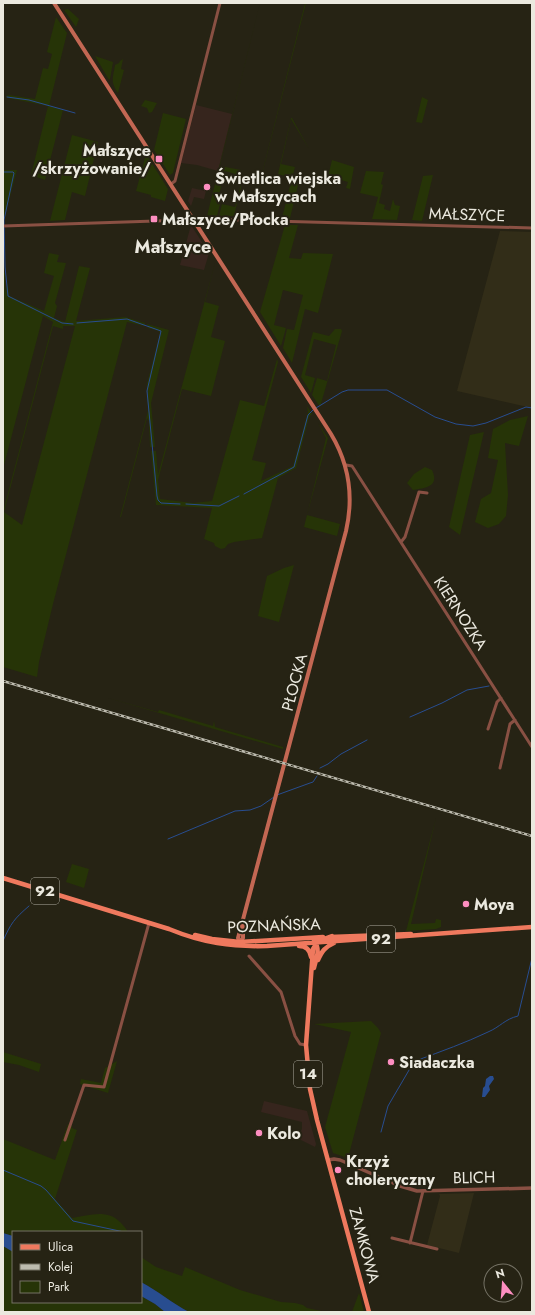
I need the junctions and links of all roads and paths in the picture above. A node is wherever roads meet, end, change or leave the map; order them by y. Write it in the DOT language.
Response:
graph roads {
  1 [pos="54,3"];
  2 [pos="220,3"];
  3 [pos="170,184"];
  4 [pos="192,217"];
  5 [pos="195,222"];
  6 [pos="4,226"];
  7 [pos="532,228"];
  8 [pos="346,466"];
  9 [pos="427,493"];
  10 [pos="401,542"];
  11 [pos="501,698"];
  12 [pos="515,720"];
  13 [pos="488,730"];
  14 [pos="532,747"];
  15 [pos="500,768"];
  16 [pos="3,878"];
  17 [pos="243,921"];
  18 [pos="150,923"];
  19 [pos="532,927"];
  20 [pos="169,929"];
  21 [pos="243,930"];
  22 [pos="424,934"];
  23 [pos="332,936"];
  24 [pos="309,938"];
  25 [pos="250,941"];
  26 [pos="240,942"];
  27 [pos="338,942"];
  28 [pos="316,943"];
  29 [pos="291,945"];
  30 [pos="249,956"];
  31 [pos="313,966"];
  32 [pos="306,1045"];
  33 [pos="65,1140"];
  34 [pos="328,1160"];
  35 [pos="532,1188"];
  36 [pos="423,1191"];
  37 [pos="392,1238"];
  38 [pos="410,1243"];
  39 [pos="437,1250"];
  40 [pos="369,1312"];
  1 -- 3 [label="main road, PŁOCKA"];
  2 -- 3 [label="street"];
  3 -- 4 [label="main road, PŁOCKA"];
  4 -- 5 [label="main road, PŁOCKA"];
  4 -- 6 [label="street"];
  5 -- 7 [label="street, MAŁSZYCE"];
  5 -- 8 [label="main road, PŁOCKA"];
  8 -- 10 [label="street, KIERNOZKA"];
  8 -- 17 [label="main road, PŁOCKA"];
  9 -- 10 [label="street"];
  10 -- 11 [label="street, KIERNOZKA"];
  11 -- 12 [label="street, KIERNOZKA"];
  11 -- 13 [label="street"];
  12 -- 14 [label="street, KIERNOZKA"];
  12 -- 15 [label="street"];
  16 -- 18 [label="main road, POZNAŃSKA / 92"];
  17 -- 21 [label="main road, PŁOCKA"];
  17 -- 26 [label="main road, PŁOCKA"];
  18 -- 20 [label="main road, POZNAŃSKA / 92"];
  18 -- 33 [label="street"];
  19 -- 22 [label="main road, POZNAŃSKA / 92"];
  20 -- 26 [label="main road, POZNAŃSKA / 92"];
  20 -- 26 [label="main road, POZNAŃSKA / 92"];
  21 -- 25 [label="main road"];
  21 -- 26 [label="main road, PŁOCKA"];
  22 -- 23 [label="main road, POZNAŃSKA / 92"];
  22 -- 27 [label="main road, POZNAŃSKA / 92"];
  23 -- 24 [label="main road, POZNAŃSKA / 92"];
  23 -- 28 [label="main road, POZNAŃSKA"];
  24 -- 25 [label="main road, POZNAŃSKA / 92"];
  24 -- 28 [label="main road"];
  25 -- 26 [label="main road, POZNAŃSKA / 92"];
  26 -- 29 [label="main road, POZNAŃSKA / 92"];
  27 -- 28 [label="main road, POZNAŃSKA / 92"];
  27 -- 31 [label="main road, ZAMKOWA / 14"];
  28 -- 29 [label="main road, POZNAŃSKA / 92"];
  28 -- 31 [label="main road, ZAMKOWA / 14"];
  29 -- 31 [label="main road"];
  30 -- 32 [label="street"];
  31 -- 32 [label="main road, ZAMKOWA / 14"];
  32 -- 34 [label="main road, ZAMKOWA / 14"];
  34 -- 36 [label="street, BLICH"];
  34 -- 40 [label="main road, ZAMKOWA / 14"];
  35 -- 36 [label="street, BLICH"];
  36 -- 38 [label="street"];
  37 -- 38 [label="street"];
  38 -- 39 [label="street"];
}
